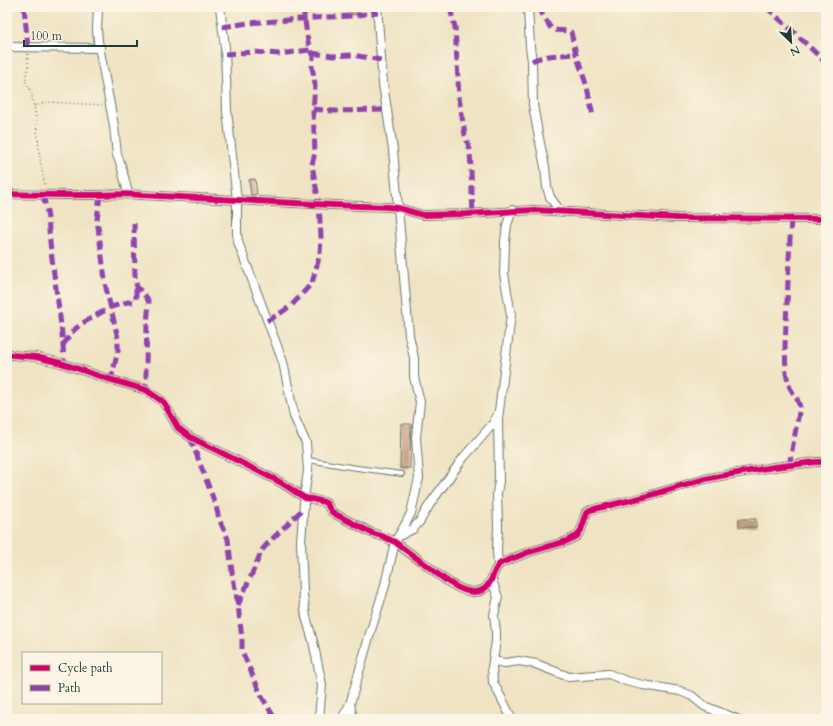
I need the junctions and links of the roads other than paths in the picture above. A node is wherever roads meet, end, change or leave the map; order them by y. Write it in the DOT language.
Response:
graph roads {
  1 [pos="98,7"];
  2 [pos="220,7"];
  3 [pos="377,7"];
  4 [pos="528,7"];
  5 [pos="7,47"];
  6 [pos="100,48"];
  7 [pos="128,193"];
  8 [pos="7,194"];
  9 [pos="237,200"];
  10 [pos="398,208"];
  11 [pos="512,210"];
  12 [pos="560,211"];
  13 [pos="826,219"];
  14 [pos="7,353"];
  15 [pos="499,410"];
  16 [pos="307,460"];
  17 [pos="826,462"];
  18 [pos="402,474"];
  19 [pos="305,498"];
  20 [pos="396,540"];
  21 [pos="498,565"];
  22 [pos="492,580"];
  23 [pos="493,661"];
  24 [pos="350,704"];
  25 [pos="319,719"];
  26 [pos="342,719"];
  27 [pos="353,719"];
  28 [pos="512,719"];
  29 [pos="737,719"];
  1 -- 6 [label="street"];
  2 -- 9 [label="street"];
  3 -- 10 [label="street"];
  4 -- 12 [label="street"];
  5 -- 6 [label="street"];
  6 -- 7 [label="street"];
  7 -- 8 [label="street"];
  7 -- 9 [label="street"];
  9 -- 10 [label="street"];
  9 -- 16 [label="street"];
  10 -- 11 [label="street"];
  10 -- 20 [label="street"];
  11 -- 12 [label="street"];
  11 -- 15 [label="street"];
  12 -- 13 [label="street"];
  14 -- 19 [label="street"];
  15 -- 20 [label="street"];
  15 -- 21 [label="street"];
  16 -- 18 [label="lane"];
  16 -- 19 [label="street"];
  17 -- 21 [label="street"];
  19 -- 20 [label="street"];
  19 -- 25 [label="street"];
  20 -- 22 [label="street"];
  20 -- 24 [label="street"];
  21 -- 22 [label="street"];
  22 -- 23 [label="street"];
  23 -- 28 [label="street"];
  23 -- 29 [label="street"];
  24 -- 26 [label="street"];
  24 -- 27 [label="street"];
}
